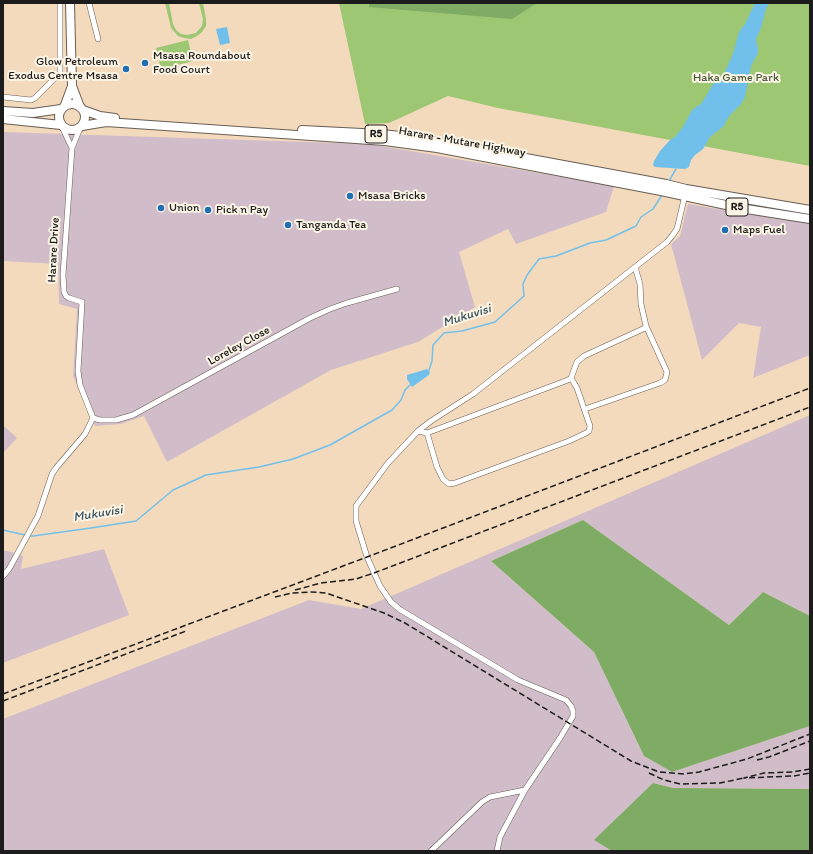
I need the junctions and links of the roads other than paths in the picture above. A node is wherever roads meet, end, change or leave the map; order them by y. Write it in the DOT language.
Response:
graph roads {
  1 [pos="60,3"];
  2 [pos="70,3"];
  3 [pos="89,3"];
  4 [pos="98,39"];
  5 [pos="60,73"];
  6 [pos="71,73"];
  7 [pos="72,86"];
  8 [pos="3,97"];
  9 [pos="63,107"];
  10 [pos="81,109"];
  11 [pos="3,111"];
  12 [pos="3,119"];
  13 [pos="62,126"];
  14 [pos="80,127"];
  15 [pos="72,148"];
  16 [pos="665,188"];
  17 [pos="686,193"];
  18 [pos="810,210"];
  19 [pos="810,219"];
  20 [pos="635,267"];
  21 [pos="397,289"];
  22 [pos="646,326"];
  23 [pos="571,378"];
  24 [pos="585,409"];
  25 [pos="93,418"];
  26 [pos="418,431"];
  27 [pos="427,433"];
  28 [pos="3,576"];
  29 [pos="525,790"];
  30 [pos="431,851"];
  31 [pos="497,851"];
  1 -- 5 [label="street"];
  2 -- 6 [label="main road"];
  3 -- 4 [label="street"];
  5 -- 6 [label="street"];
  5 -- 8 [label="street"];
  6 -- 7 [label="main road"];
  7 -- 9 [label="main road"];
  7 -- 10 [label="main road"];
  9 -- 10 [label="main road, R5"];
  9 -- 11 [label="main road, R5"];
  9 -- 13 [label="main road"];
  10 -- 14 [label="main road"];
  10 -- 16 [label="main road, Harare - Mutare Highway / R5"];
  12 -- 13 [label="main road, R5"];
  13 -- 14 [label="main road, R5"];
  13 -- 15 [label="street, Harare Drive"];
  14 -- 15 [label="street, Harare Drive"];
  14 -- 16 [label="main road, Harare - Mutare Highway / R5"];
  15 -- 25 [label="street, Harare Drive"];
  16 -- 17 [label="main road, Harare - Mutare Highway / R5"];
  17 -- 18 [label="main road, Harare - Mutare Highway / R5"];
  17 -- 19 [label="main road, Harare - Mutare Highway / R5"];
  17 -- 20 [label="street"];
  20 -- 22 [label="street"];
  20 -- 26 [label="street"];
  21 -- 25 [label="street, Loreley Close"];
  22 -- 23 [label="street"];
  22 -- 24 [label="street"];
  23 -- 24 [label="street"];
  23 -- 27 [label="street"];
  24 -- 27 [label="street"];
  25 -- 28 [label="street"];
  26 -- 27 [label="street"];
  26 -- 29 [label="street"];
  29 -- 30 [label="street"];
  29 -- 31 [label="street"];
}
